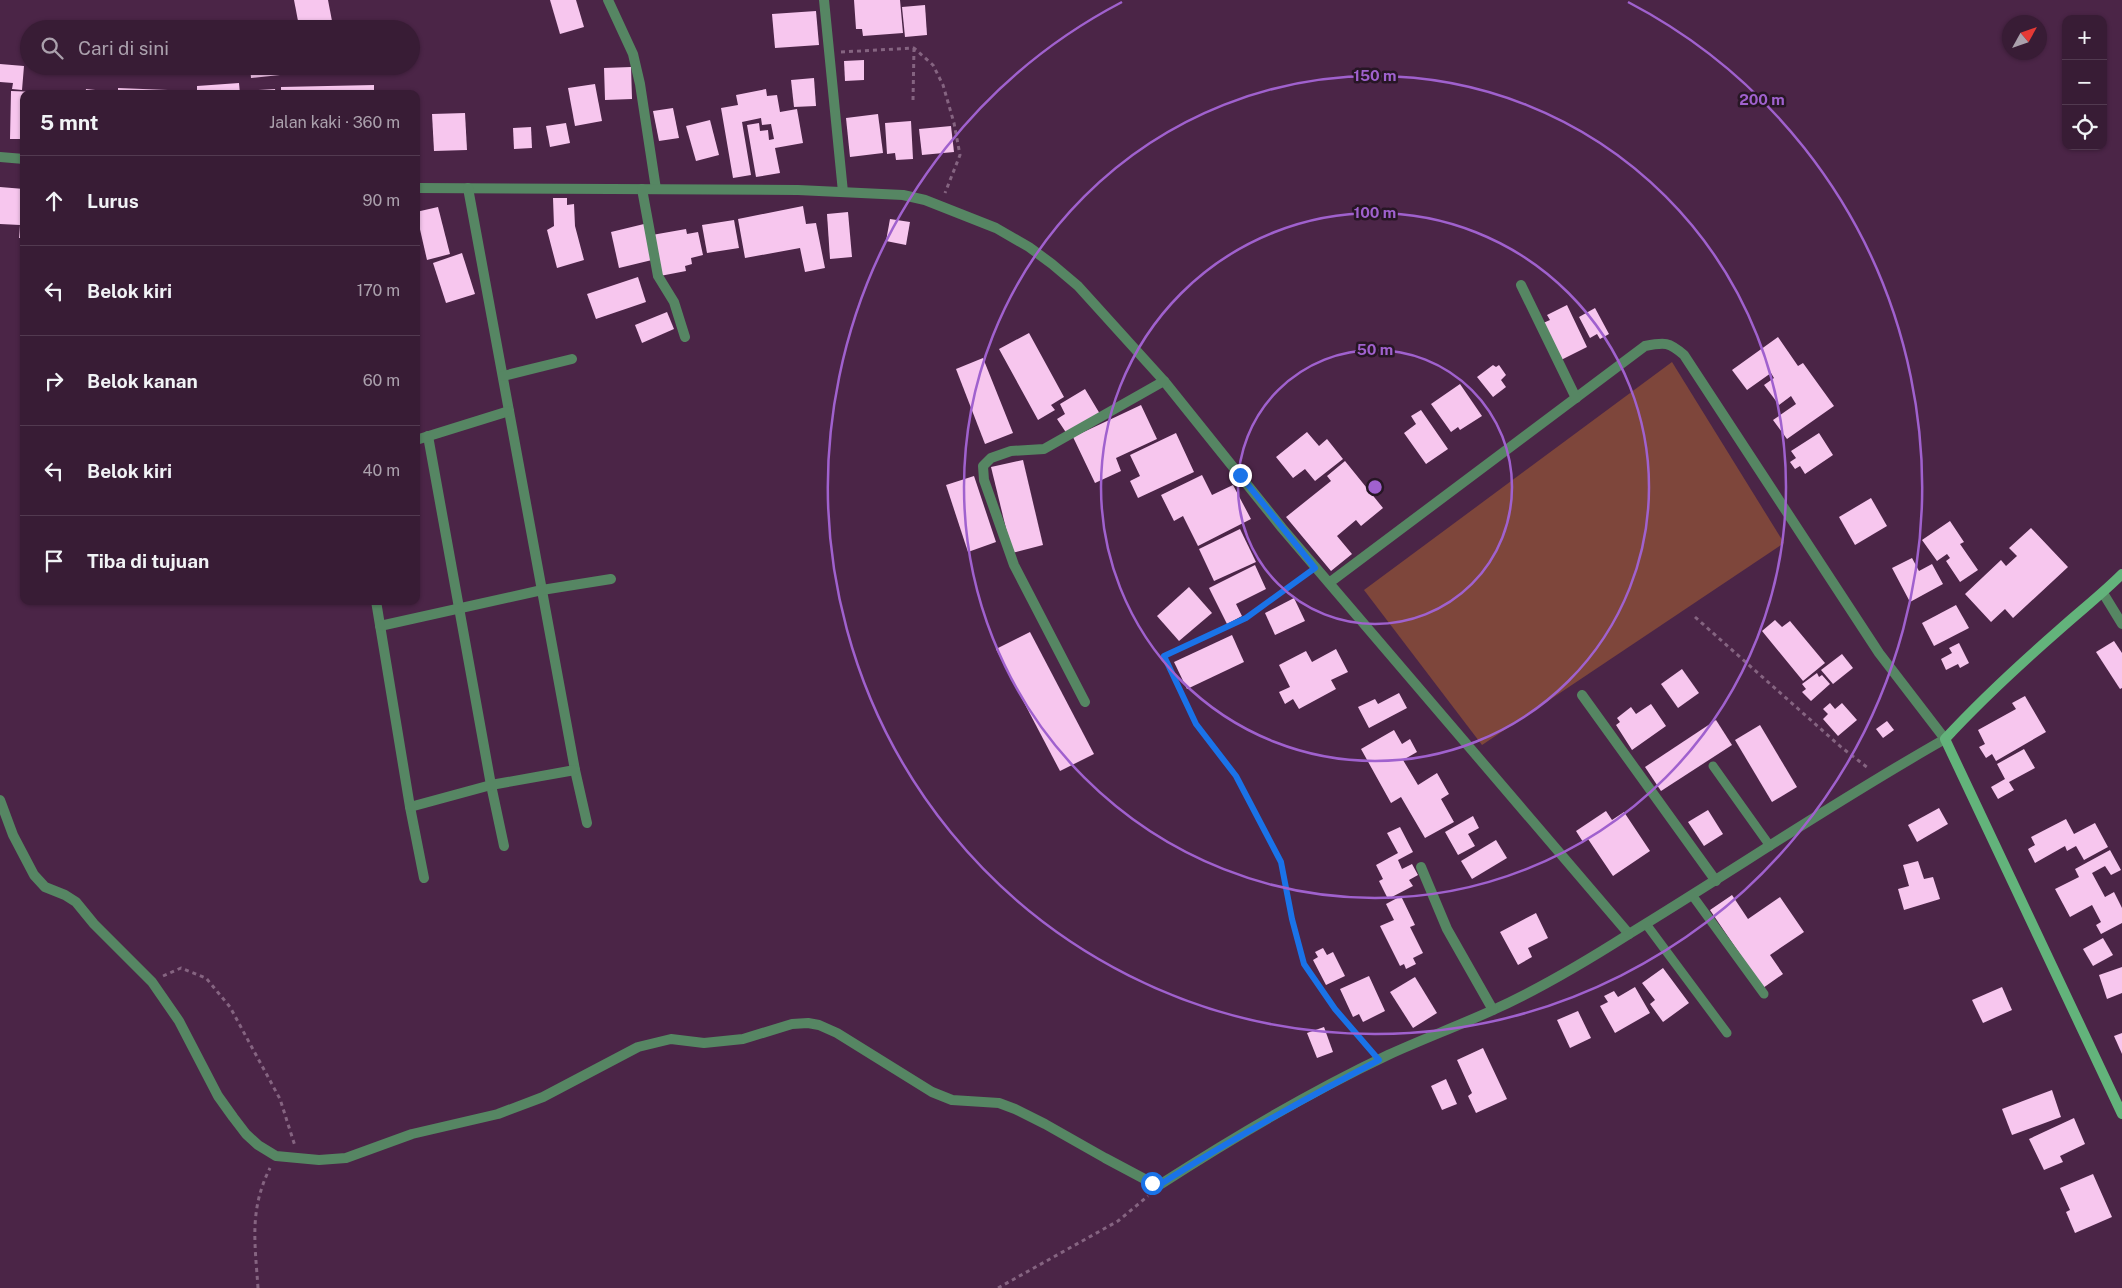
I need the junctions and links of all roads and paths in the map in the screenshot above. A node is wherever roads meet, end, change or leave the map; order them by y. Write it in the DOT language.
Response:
graph roads {
  1 [pos="608,0"];
  2 [pos="824,0"];
  3 [pos="914,48"];
  4 [pos="828,52"];
  5 [pos="913,100"];
  6 [pos="0,157"];
  7 [pos="20,159"];
  8 [pos="420,188"];
  9 [pos="468,188"];
  10 [pos="656,188"];
  11 [pos="642,189"];
  12 [pos="843,192"];
  13 [pos="940,207"];
  14 [pos="1520,285"];
  15 [pos="685,337"];
  16 [pos="572,358"];
  17 [pos="502,376"];
  18 [pos="1164,380"];
  19 [pos="1576,398"];
  20 [pos="509,411"];
  21 [pos="428,436"];
  22 [pos="420,439"];
  23 [pos="1315,568"];
  24 [pos="2122,574"];
  25 [pos="611,579"];
  26 [pos="1329,582"];
  27 [pos="542,590"];
  28 [pos="2103,593"];
  29 [pos="377,605"];
  30 [pos="459,609"];
  31 [pos="1695,617"];
  32 [pos="2122,624"];
  33 [pos="380,626"];
  34 [pos="1582,695"];
  35 [pos="1085,702"];
  36 [pos="1945,739"];
  37 [pos="1713,766"];
  38 [pos="575,770"];
  39 [pos="1878,776"];
  40 [pos="491,786"];
  41 [pos="0,800"];
  42 [pos="410,807"];
  43 [pos="587,824"];
  44 [pos="504,846"];
  45 [pos="1770,846"];
  46 [pos="1422,867"];
  47 [pos="424,878"];
  48 [pos="1716,881"];
  49 [pos="1692,895"];
  50 [pos="1646,924"];
  51 [pos="1629,934"];
  52 [pos="152,982"];
  53 [pos="1764,994"];
  54 [pos="1493,1010"];
  55 [pos="1726,1033"];
  56 [pos="1379,1060"];
  57 [pos="2122,1114"];
  58 [pos="276,1156"];
  59 [pos="299,1158"];
  60 [pos="1161,1184"];
  61 [pos="258,1288"];
  62 [pos="998,1288"];
  1 -- 10 [label="street"];
  2 -- 4 [label="street"];
  3 -- 4 [label="path"];
  3 -- 5 [label="path"];
  3 -- 13 [label="path"];
  4 -- 12 [label="street"];
  6 -- 7 [label="street"];
  8 -- 9 [label="street"];
  9 -- 11 [label="street"];
  9 -- 17 [label="street"];
  10 -- 11 [label="street"];
  10 -- 12 [label="street"];
  11 -- 15 [label="street"];
  12 -- 13 [label="street"];
  13 -- 18 [label="street"];
  14 -- 19 [label="street"];
  16 -- 17 [label="street"];
  17 -- 20 [label="street"];
  18 -- 23 [label="street"];
  18 -- 35 [label="street"];
  19 -- 26 [label="street"];
  19 -- 36 [label="street"];
  20 -- 21 [label="street"];
  20 -- 27 [label="street"];
  21 -- 22 [label="street"];
  21 -- 30 [label="street"];
  23 -- 26 [label="street"];
  23 -- 56 [label="path"];
  24 -- 28 [label="street"];
  25 -- 27 [label="street"];
  26 -- 51 [label="street"];
  27 -- 30 [label="street"];
  27 -- 38 [label="street"];
  28 -- 32 [label="street"];
  28 -- 36 [label="street"];
  29 -- 33 [label="street"];
  30 -- 33 [label="street"];
  30 -- 40 [label="street"];
  31 -- 39 [label="path"];
  33 -- 42 [label="street"];
  34 -- 48 [label="street"];
  36 -- 39 [label="street"];
  36 -- 57 [label="street"];
  37 -- 45 [label="lane"];
  38 -- 40 [label="street"];
  38 -- 43 [label="street"];
  39 -- 45 [label="street"];
  40 -- 42 [label="street"];
  40 -- 44 [label="street"];
  41 -- 52 [label="street"];
  42 -- 47 [label="street"];
  45 -- 48 [label="street"];
  46 -- 54 [label="street"];
  48 -- 49 [label="street"];
  49 -- 50 [label="street"];
  49 -- 53 [label="lane"];
  50 -- 51 [label="street"];
  50 -- 55 [label="lane"];
  51 -- 54 [label="street"];
  52 -- 58 [label="street"];
  52 -- 59 [label="path"];
  54 -- 56 [label="street"];
  56 -- 60 [label="street"];
  58 -- 59 [label="street"];
  58 -- 61 [label="path"];
  59 -- 60 [label="street"];
  60 -- 62 [label="path"];
}
